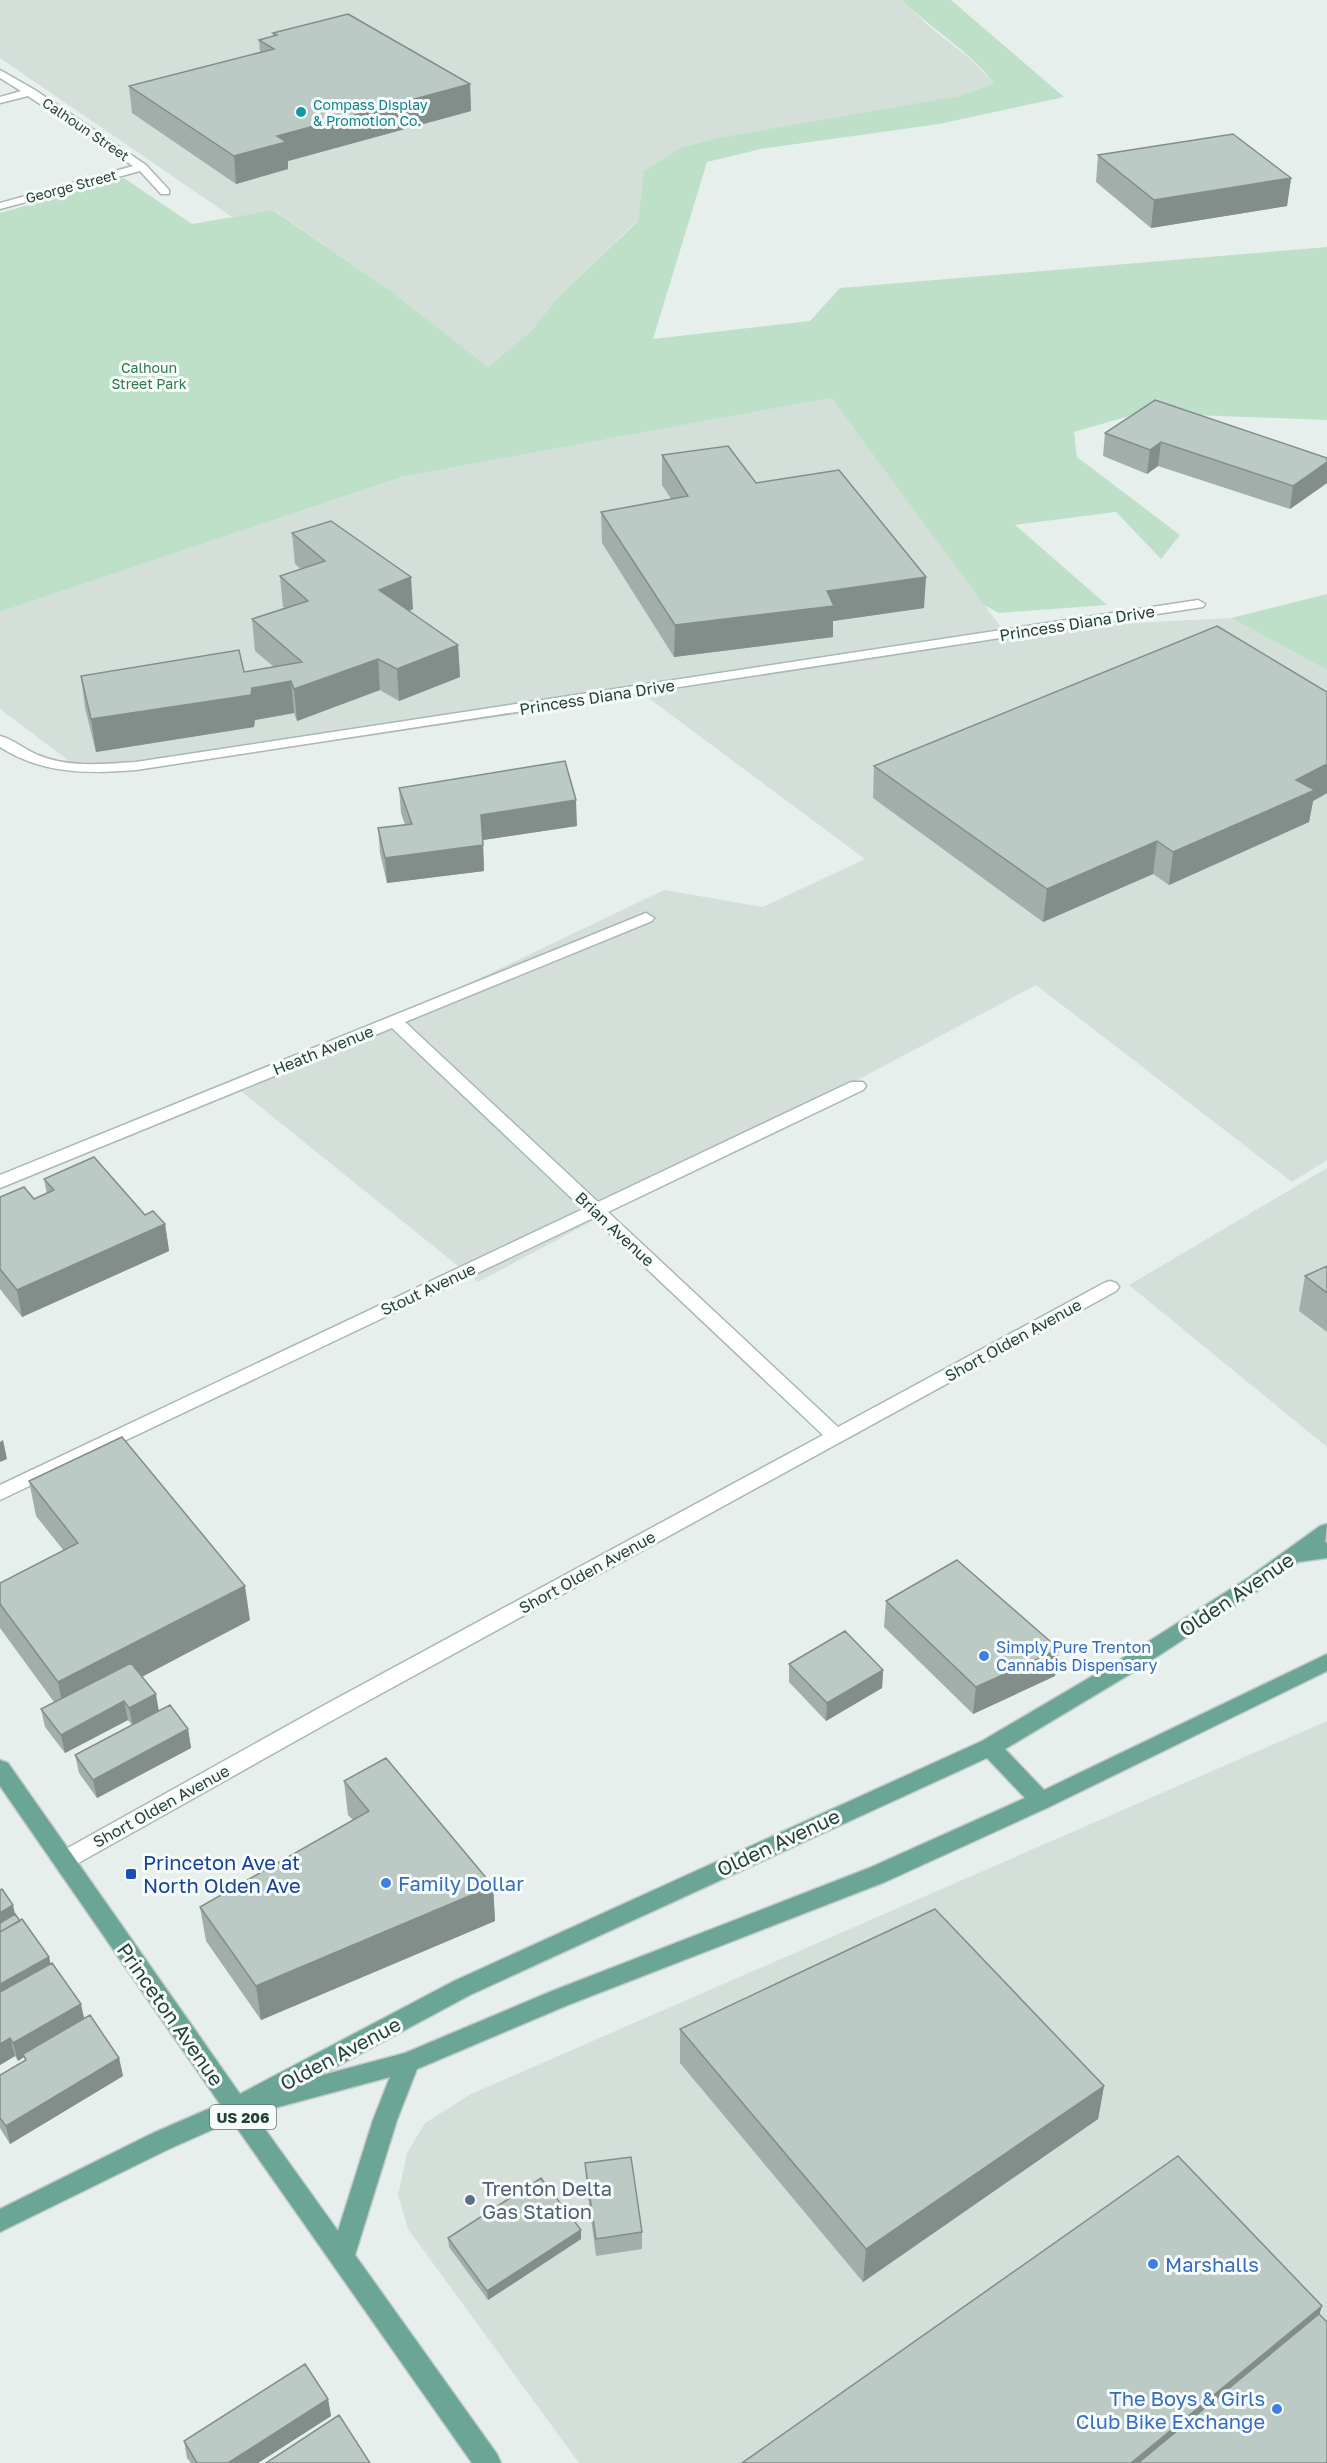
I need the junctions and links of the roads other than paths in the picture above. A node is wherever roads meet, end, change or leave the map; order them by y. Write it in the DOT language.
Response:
graph roads {
  1 [pos="0,73"];
  2 [pos="31,92"];
  3 [pos="0,100"];
  4 [pos="142,167"];
  5 [pos="165,192"];
  6 [pos="0,206"];
  7 [pos="1198,604"];
  8 [pos="0,740"];
  9 [pos="646,918"];
  10 [pos="394,1021"];
  11 [pos="857,1086"];
  12 [pos="0,1182"];
  13 [pos="595,1210"];
  14 [pos="1110,1287"];
  15 [pos="836,1436"];
  16 [pos="0,1493"];
  17 [pos="1327,1531"];
  18 [pos="1327,1550"];
  19 [pos="1293,1555"];
  20 [pos="1327,1662"];
  21 [pos="990,1747"];
  22 [pos="0,1769"];
  23 [pos="1041,1801"];
  24 [pos="65,1860"];
  25 [pos="408,2062"];
  26 [pos="236,2108"];
  27 [pos="0,2221"];
  28 [pos="343,2255"];
  29 [pos="488,2463"];
  1 -- 2 [label="street, Calhoun Street"];
  2 -- 3 [label="street"];
  2 -- 4 [label="street, Calhoun Street"];
  4 -- 5 [label="street, Calhoun Street"];
  4 -- 6 [label="street, George Street"];
  7 -- 8 [label="street, Princess Diana Drive"];
  9 -- 10 [label="street, Heath Avenue"];
  10 -- 12 [label="street, Heath Avenue"];
  10 -- 13 [label="street, Brian Avenue"];
  11 -- 13 [label="street, Stout Avenue"];
  13 -- 15 [label="street, Brian Avenue"];
  13 -- 16 [label="street, Stout Avenue"];
  14 -- 15 [label="street, Short Olden Avenue"];
  15 -- 24 [label="street, Short Olden Avenue"];
  17 -- 19 [label="main road, Olden Avenue"];
  18 -- 19 [label="main road"];
  19 -- 21 [label="main road, Olden Avenue"];
  20 -- 23 [label="main road, Olden Avenue"];
  21 -- 23 [label="main road"];
  21 -- 26 [label="main road, Olden Avenue"];
  22 -- 24 [label="main road, Princeton Avenue / US 206"];
  23 -- 25 [label="main road, Olden Avenue"];
  24 -- 26 [label="main road, Princeton Avenue / US 206"];
  25 -- 26 [label="main road, Olden Avenue"];
  25 -- 28 [label="main road"];
  26 -- 27 [label="main road"];
  26 -- 28 [label="main road, Princeton Avenue / US 206"];
  28 -- 29 [label="main road, Princeton Avenue / US 206"];
}
